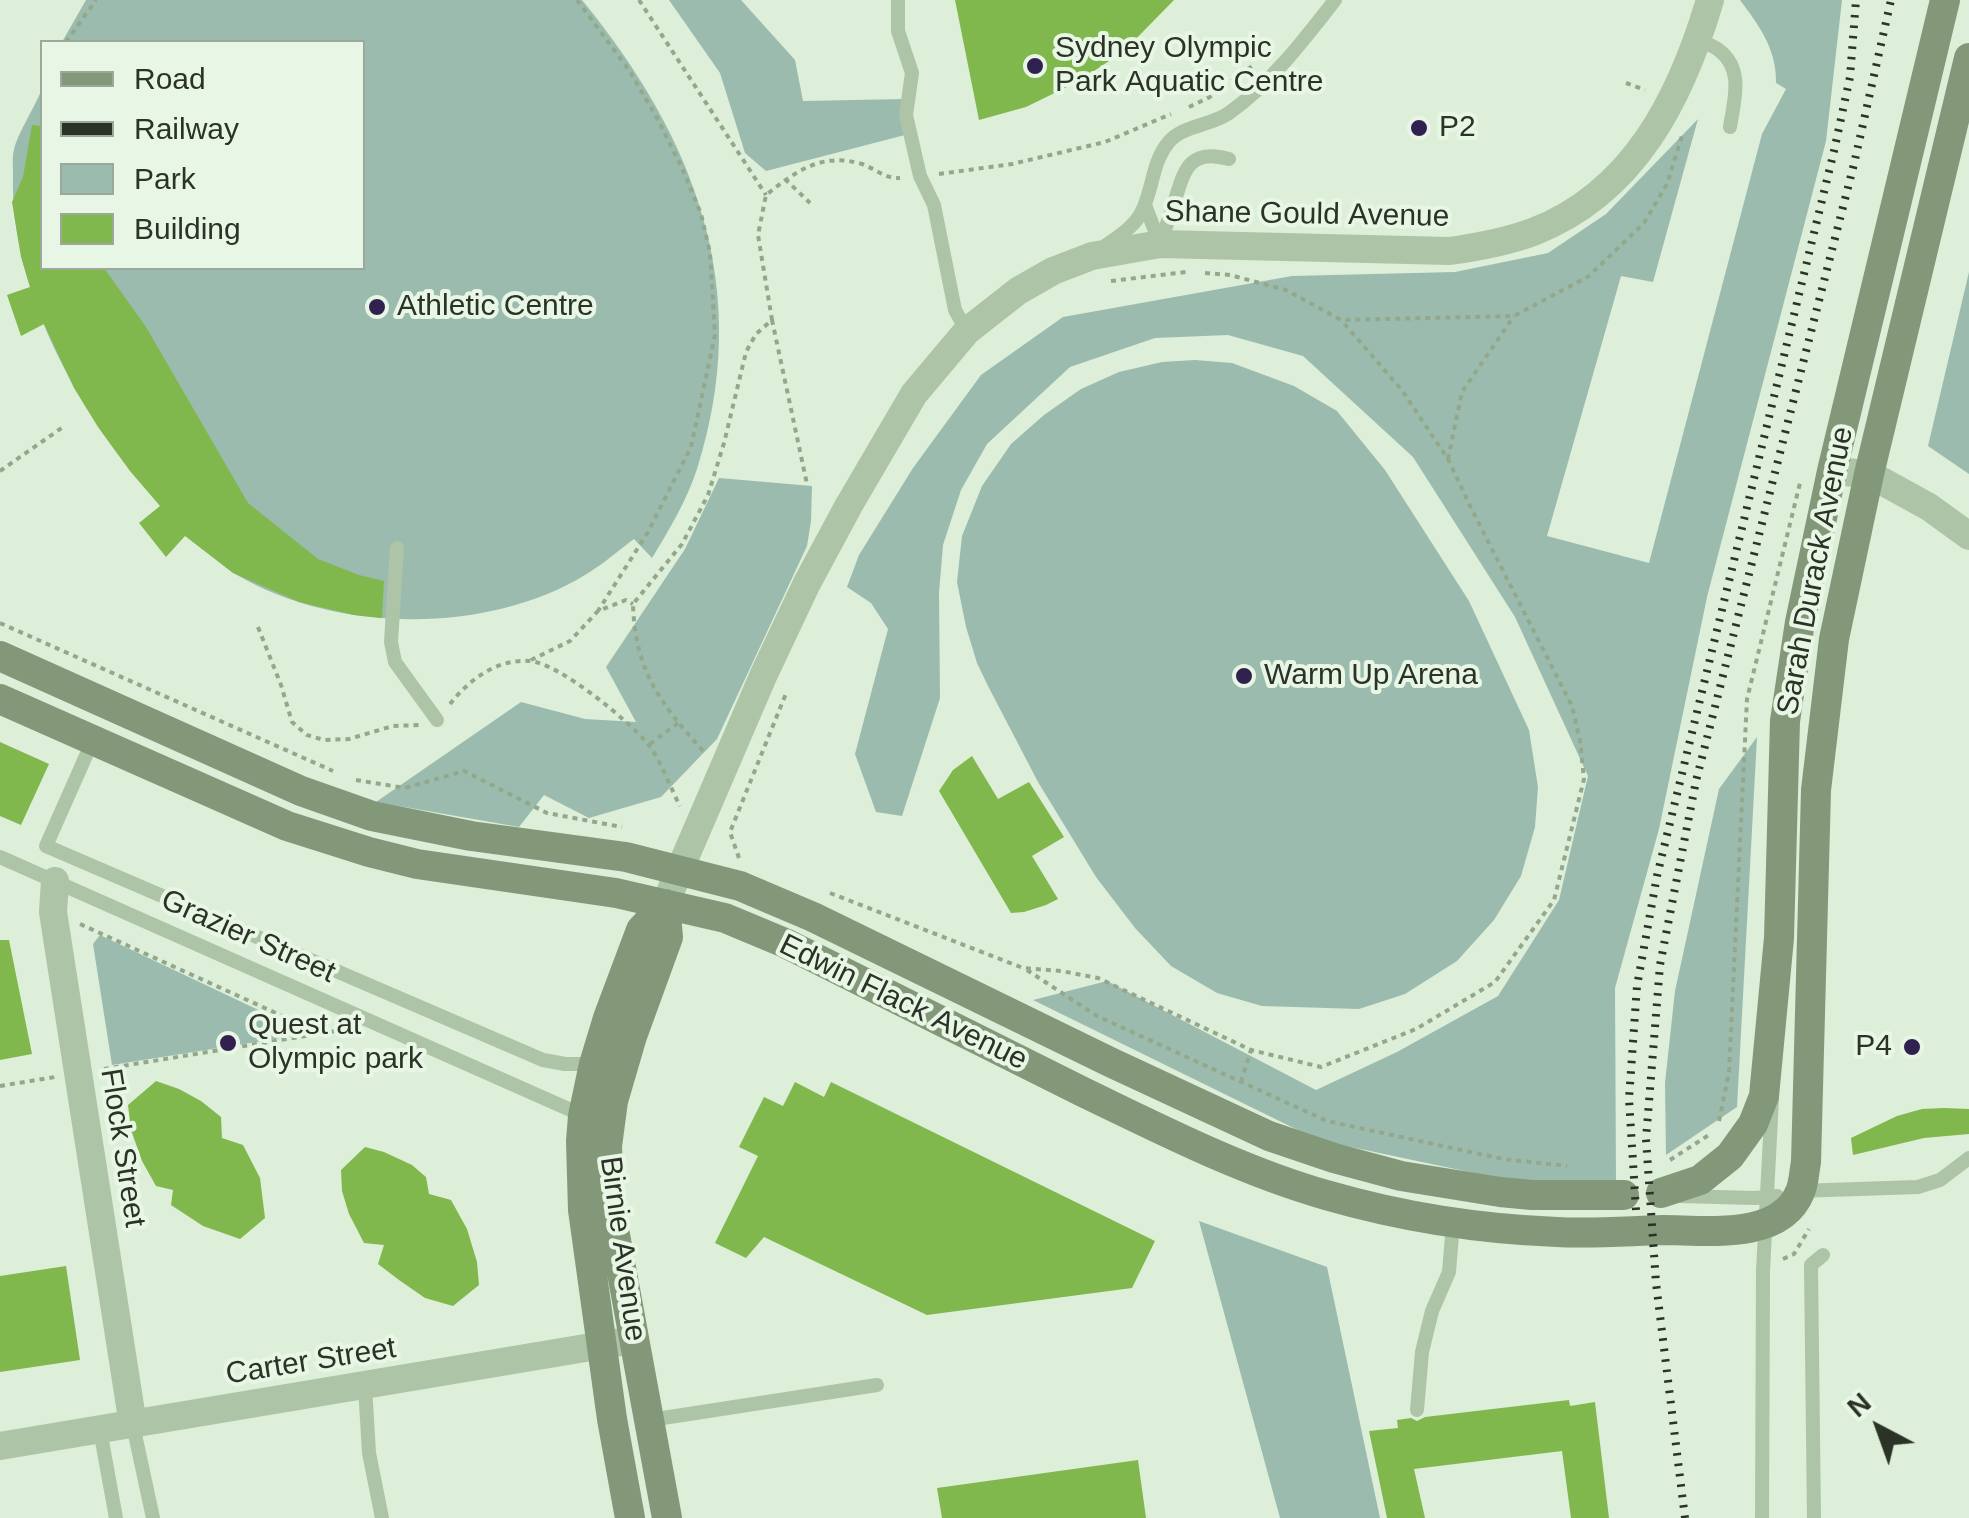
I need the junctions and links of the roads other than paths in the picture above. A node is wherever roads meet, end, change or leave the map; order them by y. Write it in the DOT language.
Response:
graph roads {
  1 [pos="898,0"];
  2 [pos="1335,0"];
  3 [pos="1710,0"];
  4 [pos="1945,0"];
  5 [pos="1698,40"];
  6 [pos="1969,58"];
  7 [pos="1730,127"];
  8 [pos="1229,159"];
  9 [pos="1145,205"];
  10 [pos="1160,244"];
  11 [pos="1093,270"];
  12 [pos="967,332"];
  13 [pos="1832,471"];
  14 [pos="1868,474"];
  15 [pos="1969,536"];
  16 [pos="397,548"];
  17 [pos="0,656"];
  18 [pos="0,699"];
  19 [pos="437,720"];
  20 [pos="93,739"];
  21 [pos="0,857"];
  22 [pos="679,870"];
  23 [pos="55,881"];
  24 [pos="665,904"];
  25 [pos="594,1064"];
  26 [pos="1768,1079"];
  27 [pos="594,1104"];
  28 [pos="1969,1158"];
  29 [pos="1458,1186"];
  30 [pos="1801,1190"];
  31 [pos="1660,1193"];
  32 [pos="1624,1195"];
  33 [pos="1768,1210"];
  34 [pos="1454,1223"];
  35 [pos="1822,1255"];
  36 [pos="618,1343"];
  37 [pos="877,1385"];
  38 [pos="365,1386"];
  39 [pos="1417,1410"];
  40 [pos="649,1420"];
  41 [pos="133,1424"];
  42 [pos="100,1430"];
  43 [pos="0,1446"];
  44 [pos="116,1518"];
  45 [pos="153,1518"];
  46 [pos="382,1518"];
  47 [pos="630,1518"];
  48 [pos="667,1518"];
  49 [pos="1762,1518"];
  50 [pos="1814,1518"];
  1 -- 12 [label="lane"];
  2 -- 9 [label="lane"];
  3 -- 5 [label="street, Shane Gould Avenue"];
  4 -- 13 [label="street, Sarah Durack Avenue"];
  5 -- 7 [label="lane"];
  5 -- 10 [label="street, Shane Gould Avenue"];
  6 -- 14 [label="street, Sarah Durack Avenue"];
  8 -- 10 [label="lane"];
  9 -- 10 [label="lane"];
  9 -- 11 [label="lane"];
  10 -- 11 [label="street, Shane Gould Avenue"];
  11 -- 12 [label="street, Shane Gould Avenue"];
  12 -- 22 [label="street, Shane Gould Avenue"];
  13 -- 14 [label="street"];
  13 -- 26 [label="street, Sarah Durack Avenue"];
  14 -- 15 [label="street"];
  14 -- 30 [label="street, Sarah Durack Avenue"];
  16 -- 19 [label="lane"];
  17 -- 22 [label="street, Edwin Flack Avenue"];
  18 -- 20 [label="street, Edwin Flack Avenue"];
  20 -- 24 [label="street, Edwin Flack Avenue"];
  20 -- 25 [label="lane"];
  21 -- 23 [label="lane, Grazier Street"];
  22 -- 24 [label="street, Shane Gould Avenue"];
  22 -- 29 [label="street, Edwin Flack Avenue"];
  23 -- 27 [label="lane, Grazier Street"];
  23 -- 41 [label="street, Flock Street"];
  24 -- 25 [label="street, Birnie Avenue"];
  24 -- 27 [label="street, Birnie Avenue"];
  24 -- 34 [label="street, Edwin Flack Avenue"];
  25 -- 27 [label="street, Birnie Avenue"];
  26 -- 31 [label="street, Sarah Durack Avenue"];
  26 -- 33 [label="lane"];
  27 -- 36 [label="street, Birnie Avenue"];
  28 -- 30 [label="lane"];
  29 -- 32 [label="street, Edwin Flack Avenue"];
  29 -- 34 [label="street"];
  30 -- 33 [label="street"];
  31 -- 33 [label="lane"];
  33 -- 34 [label="street, Edwin Flack Avenue"];
  33 -- 49 [label="lane"];
  34 -- 39 [label="lane"];
  35 -- 50 [label="lane"];
  36 -- 38 [label="street, Carter Street"];
  36 -- 40 [label="street, Birnie Avenue"];
  36 -- 47 [label="street, Birnie Avenue"];
  37 -- 40 [label="lane"];
  38 -- 41 [label="street, Carter Street"];
  38 -- 46 [label="lane"];
  40 -- 48 [label="street, Birnie Avenue"];
  41 -- 42 [label="street, Carter Street"];
  41 -- 45 [label="lane"];
  42 -- 43 [label="street, Carter Street"];
  42 -- 44 [label="lane"];
}
